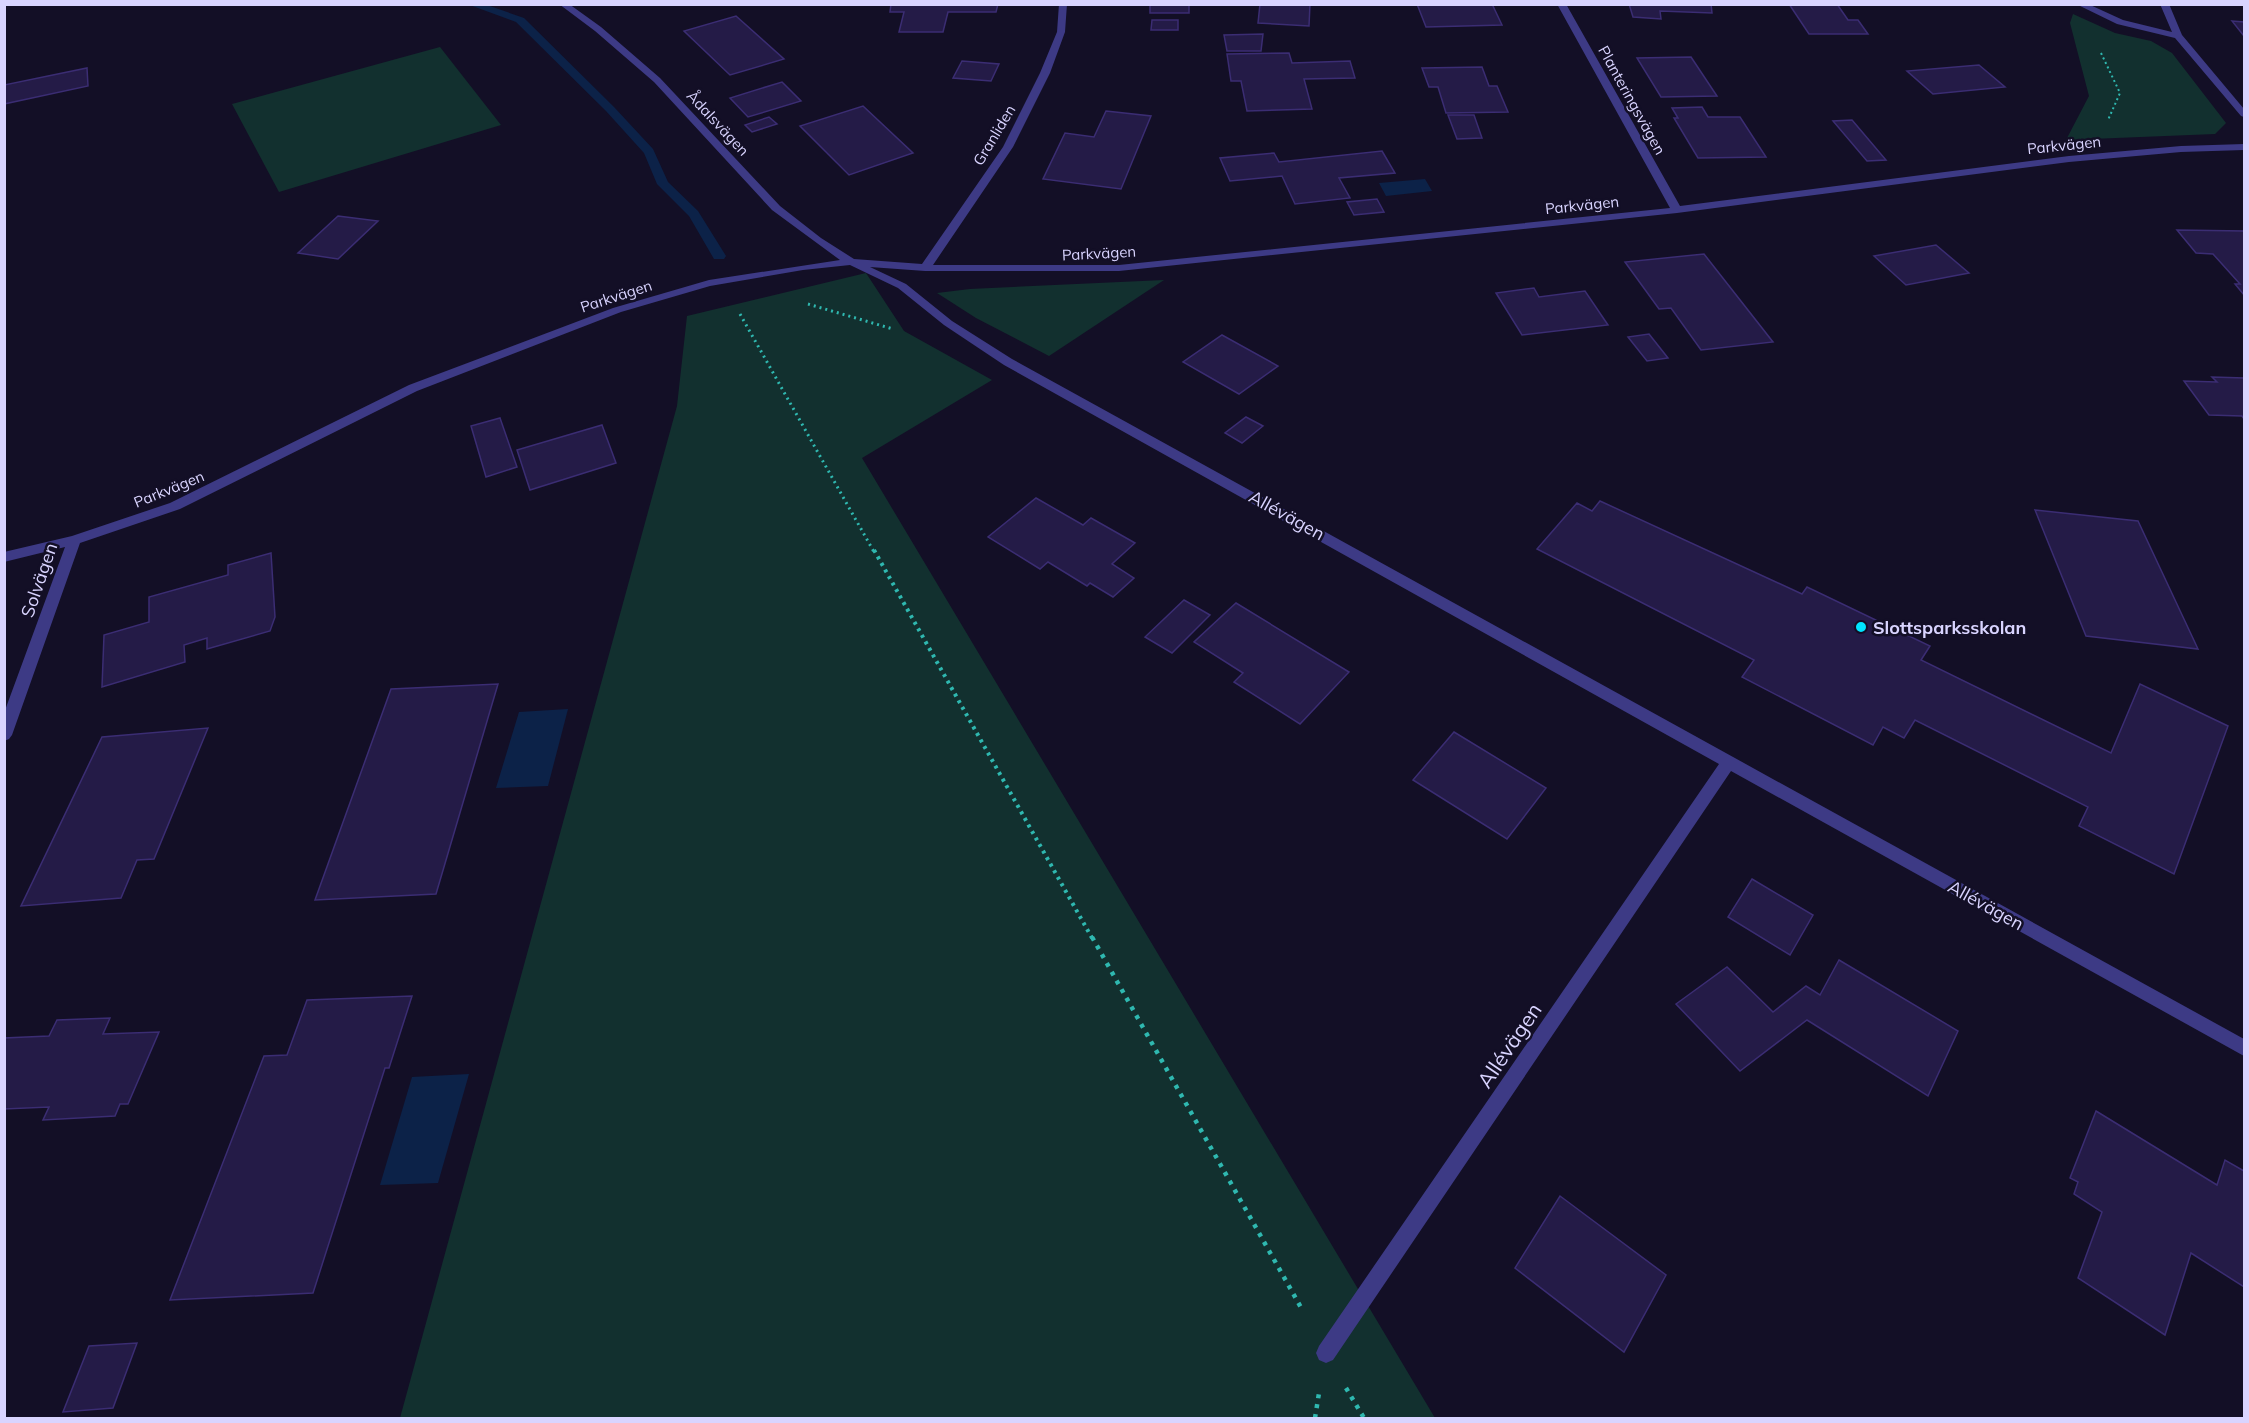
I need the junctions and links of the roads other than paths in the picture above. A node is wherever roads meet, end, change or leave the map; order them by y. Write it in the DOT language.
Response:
graph roads {
  1 [pos="563,4"];
  2 [pos="1063,4"];
  3 [pos="1561,4"];
  4 [pos="2080,4"];
  5 [pos="2164,4"];
  6 [pos="2178,36"];
  7 [pos="2244,114"];
  8 [pos="2244,147"];
  9 [pos="1677,210"];
  10 [pos="851,262"];
  11 [pos="925,268"];
  12 [pos="74,540"];
  13 [pos="4,557"];
  14 [pos="4,735"];
  15 [pos="1728,763"];
  16 [pos="2244,1048"];
  17 [pos="1326,1353"];
  1 -- 10 [label="street, Ådalsvägen"];
  2 -- 11 [label="street, Granliden"];
  3 -- 9 [label="street, Planteringsvägen"];
  4 -- 6 [label="street"];
  5 -- 6 [label="street"];
  6 -- 7 [label="street"];
  8 -- 9 [label="street, Parkvägen"];
  9 -- 11 [label="street, Parkvägen"];
  10 -- 11 [label="street, Parkvägen"];
  10 -- 12 [label="street, Parkvägen"];
  10 -- 15 [label="street, Allévägen"];
  12 -- 13 [label="street, Parkvägen"];
  12 -- 14 [label="street, Solvägen"];
  15 -- 16 [label="street, Allévägen"];
  15 -- 17 [label="street, Allévägen"];
}
